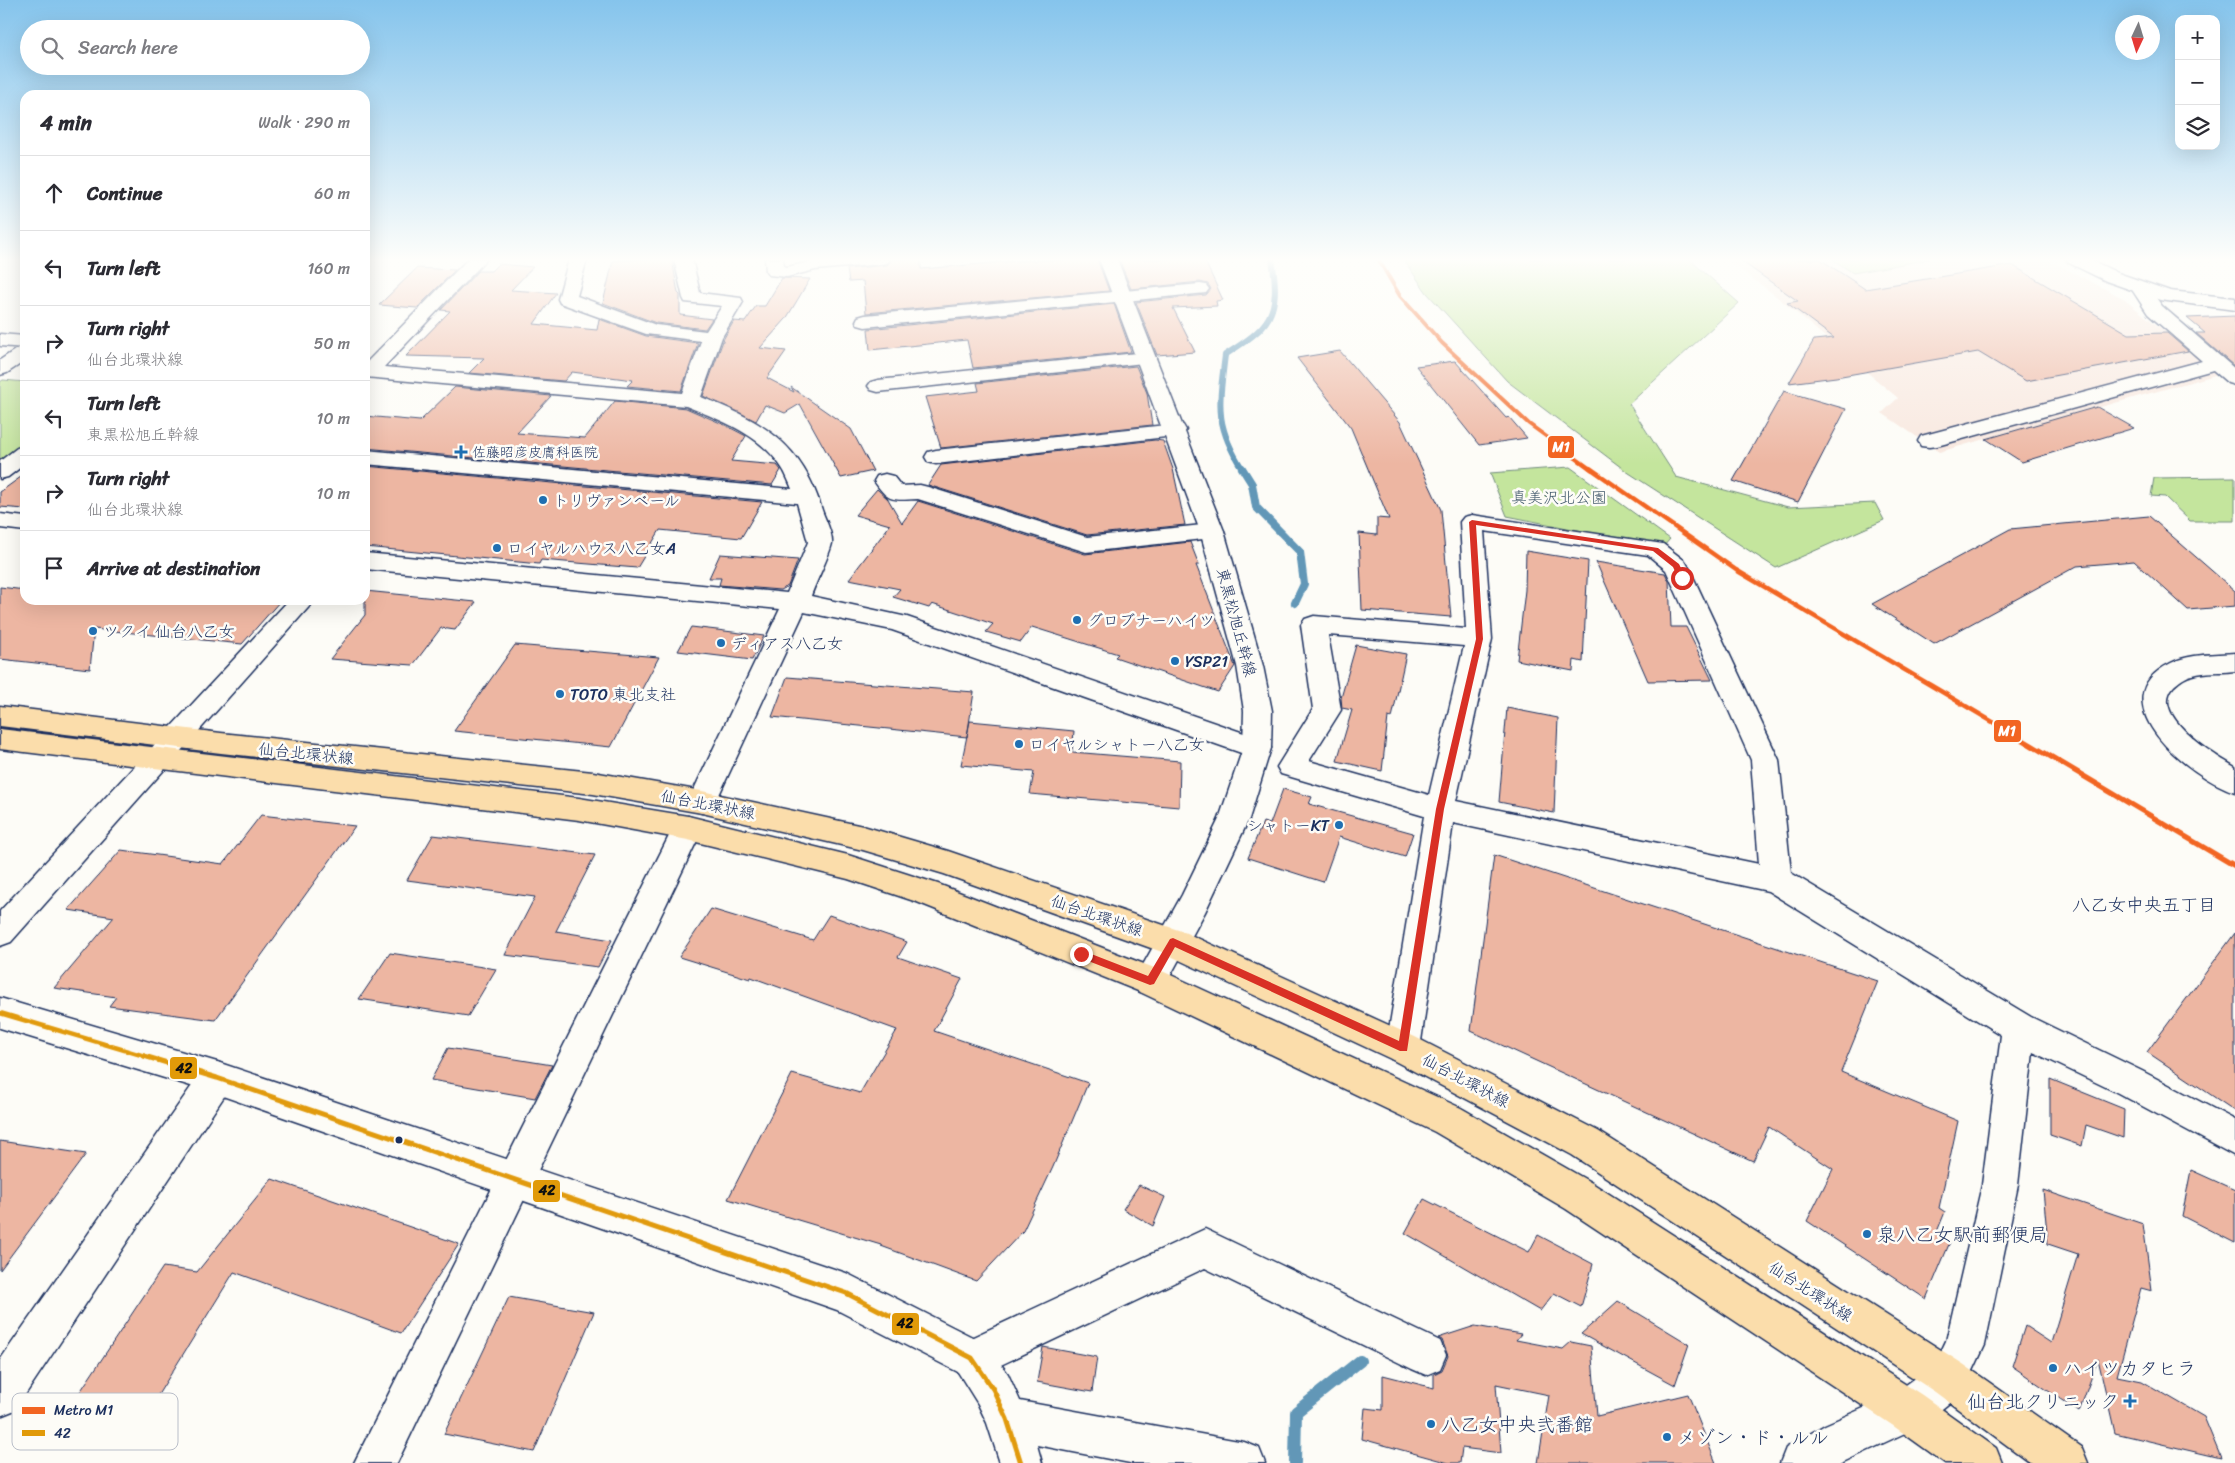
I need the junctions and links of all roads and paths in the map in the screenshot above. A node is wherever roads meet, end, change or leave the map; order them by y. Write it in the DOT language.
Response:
graph roads {
  1 [pos="410,327"];
  2 [pos="646,327"];
  3 [pos="718,327"];
  4 [pos="1134,327"];
  5 [pos="2175,327"];
  6 [pos="712,337"];
  7 [pos="0,340"];
  8 [pos="20,342"];
  9 [pos="20,356"];
  10 [pos="1146,358"];
  11 [pos="2216,363"];
  12 [pos="370,368"];
  13 [pos="0,370"];
  14 [pos="370,371"];
  15 [pos="2235,379"];
  16 [pos="878,386"];
  17 [pos="690,400"];
  18 [pos="1175,430"];
  19 [pos="1929,441"];
  20 [pos="20,457"];
  21 [pos="370,457"];
  22 [pos="936,457"];
  23 [pos="0,472"];
  24 [pos="885,481"];
  25 [pos="806,497"];
  26 [pos="0,521"];
  27 [pos="20,523"];
  28 [pos="1212,532"];
  29 [pos="370,561"];
  30 [pos="796,602"];
  31 [pos="298,605"];
  32 [pos="1480,639"];
  33 [pos="2235,662"];
  34 [pos="0,716"];
  35 [pos="0,739"];
  36 [pos="168,748"];
  37 [pos="1257,748"];
  38 [pos="2235,781"];
  39 [pos="1440,809"];
  40 [pos="695,815"];
  41 [pos="1776,880"];
  42 [pos="0,933"];
  43 [pos="1173,942"];
  44 [pos="1150,981"];
  45 [pos="0,1013"];
  46 [pos="2019,1028"];
  47 [pos="1403,1048"];
  48 [pos="217,1078"];
  49 [pos="2235,1139"];
  50 [pos="516,1179"];
  51 [pos="1426,1355"];
  52 [pos="972,1358"];
  53 [pos="1949,1378"];
  54 [pos="0,1395"];
  55 [pos="1907,1410"];
  56 [pos="1007,1419"];
  57 [pos="375,1463"];
  58 [pos="1021,1463"];
  59 [pos="1244,1463"];
  60 [pos="1801,1463"];
  61 [pos="1981,1463"];
  62 [pos="2067,1463"];
  1 -- 12 [label="street"];
  2 -- 6 [label="street"];
  3 -- 6 [label="street"];
  4 -- 10 [label="street, 東黒松旭丘幹線"];
  5 -- 11 [label="street"];
  6 -- 17 [label="street"];
  7 -- 8 [label="street"];
  9 -- 13 [label="street"];
  10 -- 16 [label="street"];
  10 -- 18 [label="street, 東黒松旭丘幹線"];
  11 -- 15 [label="street"];
  11 -- 19 [label="street"];
  14 -- 17 [label="street"];
  17 -- 25 [label="street"];
  18 -- 22 [label="street"];
  18 -- 28 [label="street, 東黒松旭丘幹線"];
  20 -- 23 [label="street"];
  21 -- 25 [label="street"];
  24 -- 28 [label="street"];
  25 -- 30 [label="street"];
  26 -- 27 [label="street"];
  28 -- 37 [label="street, 東黒松旭丘幹線"];
  29 -- 30 [label="street"];
  30 -- 37 [label="street"];
  30 -- 40 [label="street"];
  31 -- 36 [label="street"];
  32 -- 39 [label="street"];
  32 -- 39 [label="street"];
  32 -- 41 [label="street"];
  33 -- 38 [label="street"];
  34 -- 36 [label="main road, 仙台北環状線"];
  35 -- 36 [label="main road, 仙台北環状線"];
  36 -- 40 [label="main road, 仙台北環状線"];
  36 -- 42 [label="street"];
  37 -- 43 [label="street, 東黒松旭丘幹線"];
  39 -- 41 [label="street"];
  39 -- 47 [label="street"];
  40 -- 43 [label="main road, 仙台北環状線"];
  40 -- 44 [label="main road, 仙台北環状線"];
  40 -- 50 [label="street"];
  41 -- 46 [label="street"];
  43 -- 44 [label="street, 東黒松旭丘幹線"];
  43 -- 47 [label="main road, 仙台北環状線"];
  44 -- 55 [label="main road, 仙台北環状線"];
  45 -- 48 [label="street"];
  46 -- 49 [label="street"];
  46 -- 53 [label="street"];
  47 -- 53 [label="main road, 仙台北環状線"];
  48 -- 50 [label="street"];
  48 -- 54 [label="street"];
  50 -- 52 [label="street"];
  50 -- 57 [label="street"];
  51 -- 52 [label="street"];
  52 -- 56 [label="street"];
  53 -- 55 [label="street"];
  53 -- 62 [label="main road, 仙台北環状線"];
  55 -- 60 [label="street"];
  55 -- 61 [label="main road, 仙台北環状線"];
  56 -- 58 [label="street"];
  56 -- 59 [label="street"];
}
